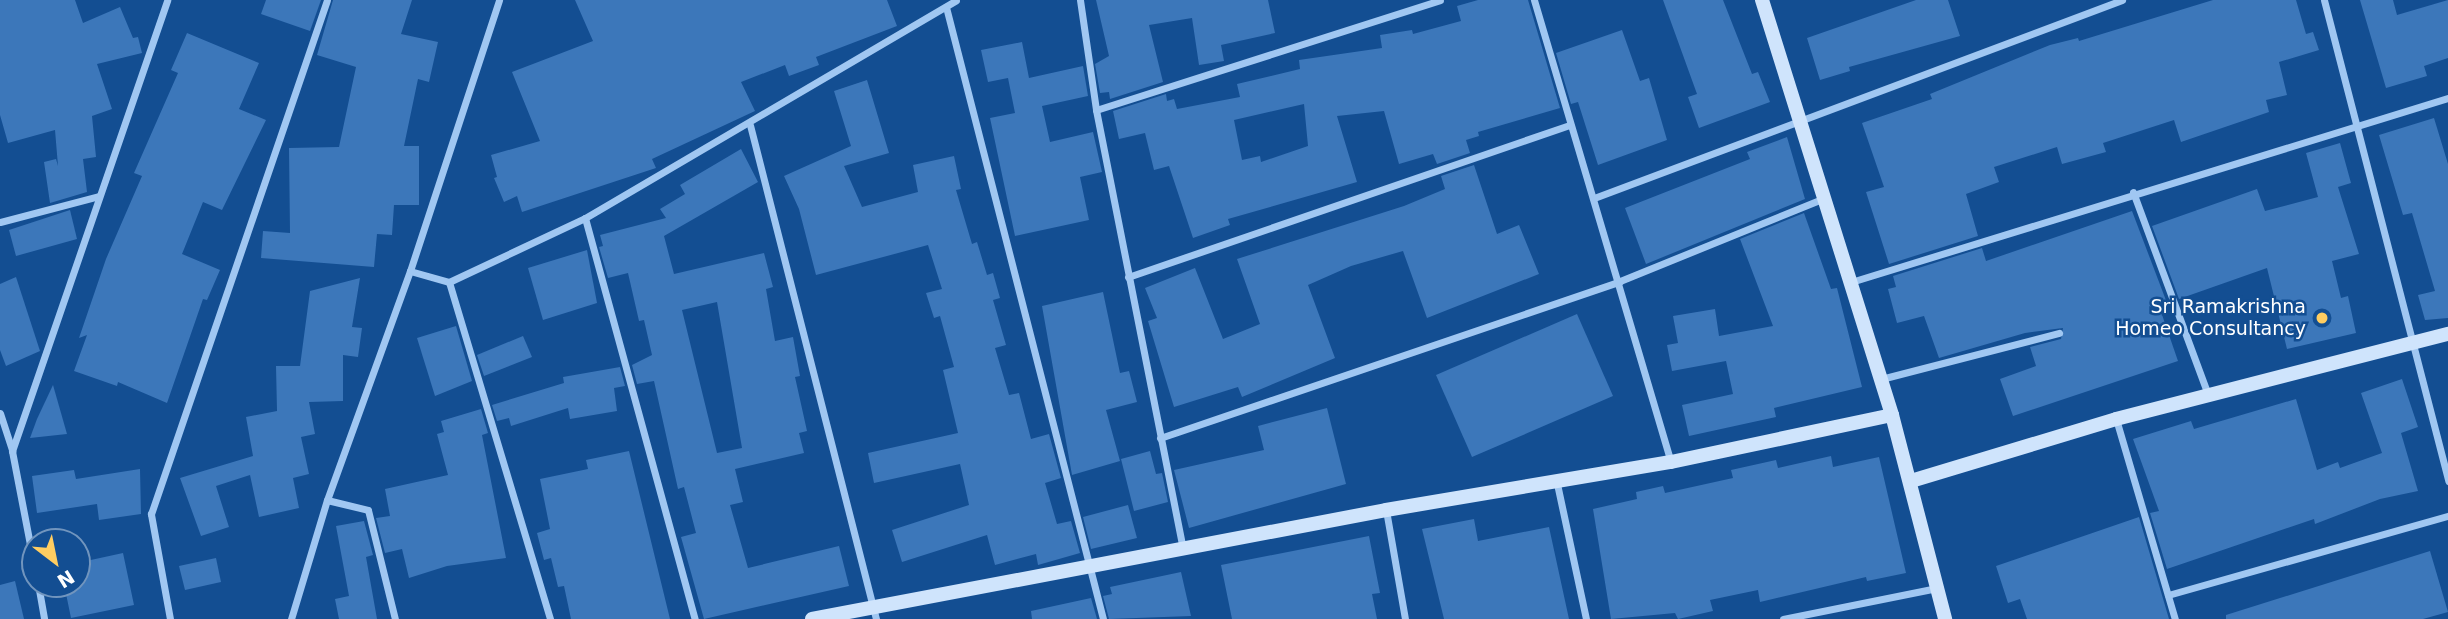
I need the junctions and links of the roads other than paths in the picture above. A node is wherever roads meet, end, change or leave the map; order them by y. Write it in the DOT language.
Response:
graph roads {
  1 [pos="167,0"];
  2 [pos="327,0"];
  3 [pos="499,0"];
  4 [pos="956,0"];
  5 [pos="1080,0"];
  6 [pos="1440,0"];
  7 [pos="1762,0"];
  8 [pos="2122,0"];
  9 [pos="2324,0"];
  10 [pos="1537,1"];
  11 [pos="946,7"];
  12 [pos="2448,98"];
  13 [pos="1096,110"];
  14 [pos="1801,121"];
  15 [pos="750,125"];
  16 [pos="1570,125"];
  17 [pos="2354,127"];
  18 [pos="2133,192"];
  19 [pos="99,196"];
  20 [pos="1594,198"];
  21 [pos="1825,198"];
  22 [pos="584,218"];
  23 [pos="0,222"];
  24 [pos="410,271"];
  25 [pos="1128,277"];
  26 [pos="1620,281"];
  27 [pos="449,282"];
  28 [pos="1851,282"];
  29 [pos="2059,333"];
  30 [pos="2448,334"];
  31 [pos="2415,344"];
  32 [pos="1881,379"];
  33 [pos="2208,396"];
  34 [pos="0,413"];
  35 [pos="1892,415"];
  36 [pos="2116,419"];
  37 [pos="1160,438"];
  38 [pos="12,451"];
  39 [pos="1671,462"];
  40 [pos="1556,479"];
  41 [pos="1911,481"];
  42 [pos="2448,481"];
  43 [pos="327,500"];
  44 [pos="1386,510"];
  45 [pos="2448,516"];
  46 [pos="27,528"];
  47 [pos="1184,550"];
  48 [pos="1090,568"];
  49 [pos="1937,587"];
  50 [pos="2168,595"];
  51 [pos="40,598"];
  52 [pos="874,613"];
  53 [pos="44,619"];
  54 [pos="170,619"];
  55 [pos="291,619"];
  56 [pos="395,619"];
  57 [pos="550,619"];
  58 [pos="695,619"];
  59 [pos="812,619"];
  60 [pos="1103,619"];
  61 [pos="1405,619"];
  62 [pos="1586,619"];
  63 [pos="1783,619"];
  64 [pos="1945,619"];
  65 [pos="2175,619"];
  1 -- 19 [label="street"];
  2 -- 54 [label="street"];
  3 -- 24 [label="street"];
  4 -- 11 [label="street"];
  5 -- 13 [label="street"];
  6 -- 13 [label="street"];
  7 -- 14 [label="street"];
  8 -- 14 [label="street"];
  9 -- 17 [label="street"];
  10 -- 16 [label="street"];
  11 -- 15 [label="street"];
  11 -- 48 [label="street"];
  12 -- 17 [label="street"];
  13 -- 25 [label="street"];
  14 -- 20 [label="street"];
  14 -- 21 [label="street"];
  15 -- 22 [label="street"];
  15 -- 52 [label="street"];
  16 -- 20 [label="street"];
  16 -- 25 [label="street"];
  17 -- 18 [label="street"];
  17 -- 31 [label="street"];
  18 -- 28 [label="street"];
  18 -- 33 [label="street"];
  19 -- 23 [label="street"];
  19 -- 38 [label="street"];
  20 -- 26 [label="street"];
  21 -- 26 [label="street"];
  21 -- 28 [label="street"];
  22 -- 27 [label="street"];
  22 -- 58 [label="street"];
  24 -- 27 [label="street"];
  24 -- 43 [label="street"];
  25 -- 37 [label="street"];
  26 -- 37 [label="street"];
  26 -- 39 [label="street"];
  27 -- 57 [label="street"];
  28 -- 32 [label="street"];
  29 -- 32 [label="street"];
  30 -- 31 [label="street"];
  31 -- 33 [label="street"];
  31 -- 42 [label="street"];
  32 -- 35 [label="street"];
  33 -- 36 [label="street"];
  34 -- 38 [label="street"];
  35 -- 39 [label="street"];
  35 -- 41 [label="street"];
  36 -- 41 [label="street"];
  36 -- 50 [label="street"];
  37 -- 47 [label="street"];
  38 -- 46 [label="street"];
  39 -- 40 [label="street"];
  40 -- 44 [label="street"];
  40 -- 62 [label="street"];
  41 -- 49 [label="street"];
  43 -- 55 [label="street"];
  43 -- 56 [label="street"];
  44 -- 47 [label="street"];
  44 -- 61 [label="street"];
  45 -- 50 [label="street"];
  47 -- 48 [label="street"];
  48 -- 52 [label="street"];
  48 -- 60 [label="street"];
  49 -- 63 [label="street"];
  49 -- 64 [label="street"];
  50 -- 65 [label="street"];
  51 -- 53 [label="street"];
  52 -- 59 [label="street"];
}
